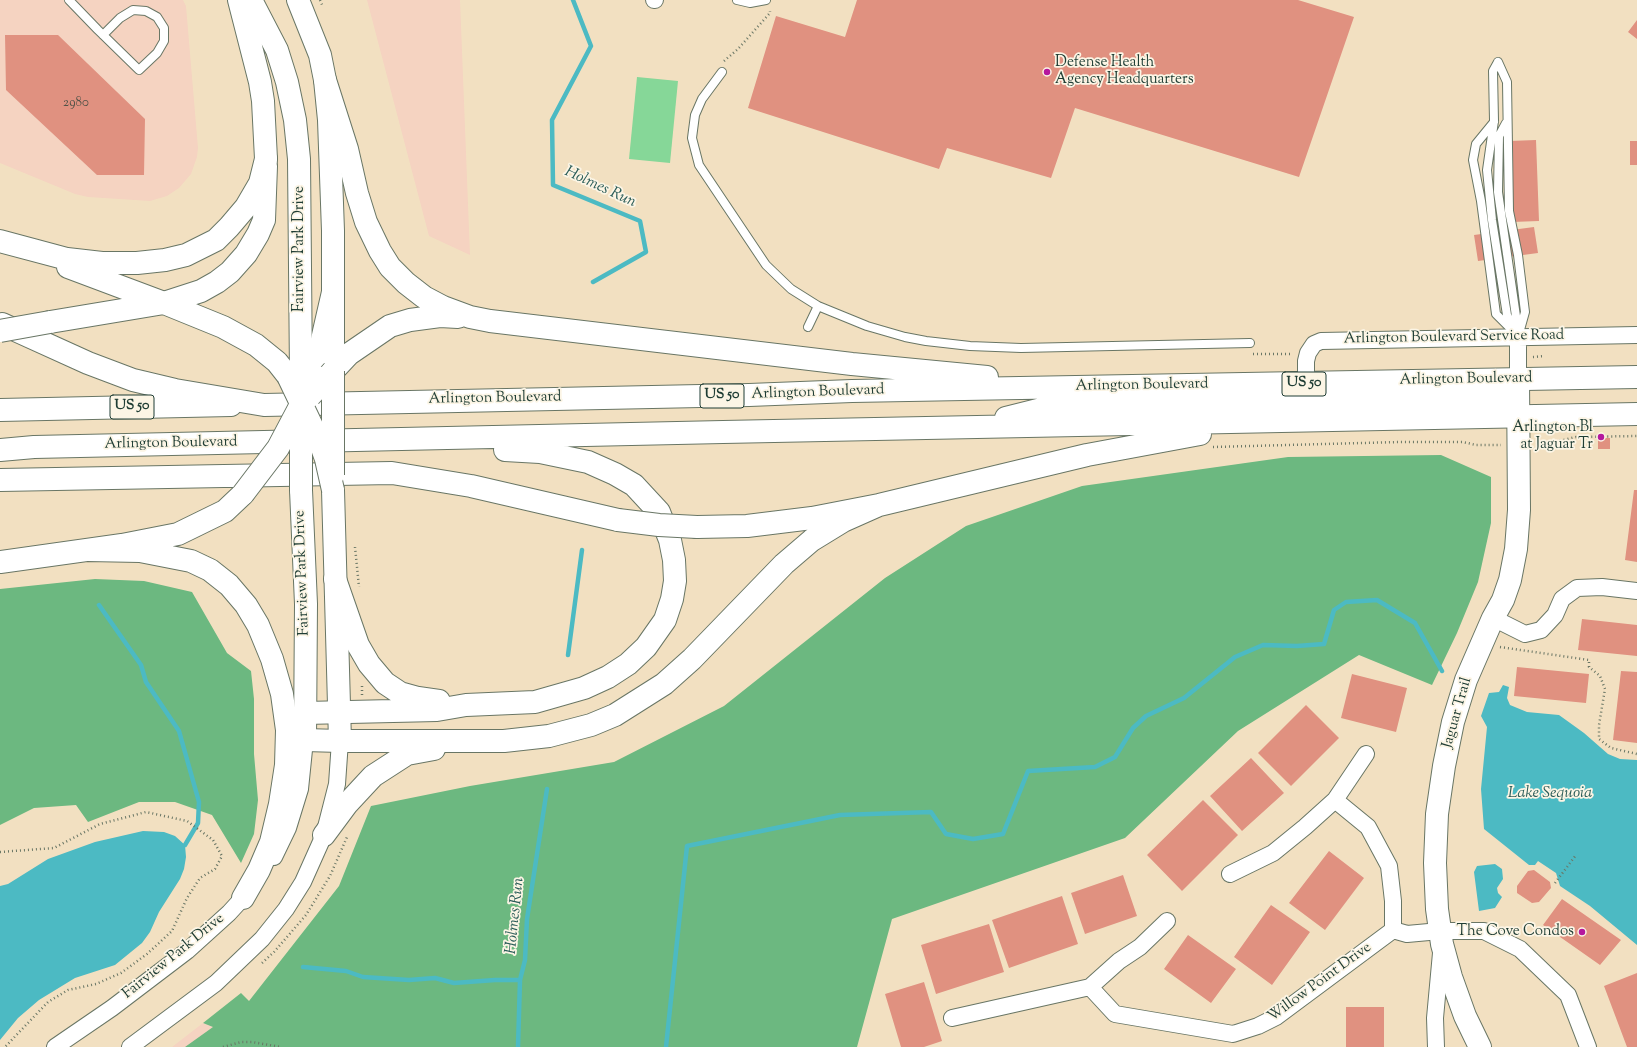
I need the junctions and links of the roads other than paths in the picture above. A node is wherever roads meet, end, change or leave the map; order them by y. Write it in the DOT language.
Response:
graph roads {
  1 [pos="69,0"];
  2 [pos="239,0"];
  3 [pos="251,0"];
  4 [pos="298,0"];
  5 [pos="737,0"];
  6 [pos="768,3"];
  7 [pos="103,35"];
  8 [pos="722,72"];
  9 [pos="325,80"];
  10 [pos="1494,121"];
  11 [pos="266,159"];
  12 [pos="6,243"];
  13 [pos="164,303"];
  14 [pos="818,306"];
  15 [pos="470,317"];
  16 [pos="0,323"];
  17 [pos="808,327"];
  18 [pos="0,331"];
  19 [pos="1637,335"];
  20 [pos="1518,337"];
  21 [pos="1250,343"];
  22 [pos="309,375"];
  23 [pos="1637,377"];
  24 [pos="1518,379"];
  25 [pos="1306,384"];
  26 [pos="1090,387"];
  27 [pos="264,405"];
  28 [pos="301,405"];
  29 [pos="0,410"];
  30 [pos="1637,414"];
  31 [pos="1519,417"];
  32 [pos="1310,421"];
  33 [pos="966,427"];
  34 [pos="355,441"];
  35 [pos="0,449"];
  36 [pos="0,480"];
  37 [pos="333,490"];
  38 [pos="879,505"];
  39 [pos="88,550"];
  40 [pos="0,562"];
  41 [pos="335,579"];
  42 [pos="1637,591"];
  43 [pos="1493,618"];
  44 [pos="466,705"];
  45 [pos="305,713"];
  46 [pos="340,714"];
  47 [pos="305,740"];
  48 [pos="340,741"];
  49 [pos="482,741"];
  50 [pos="1366,754"];
  51 [pos="1335,800"];
  52 [pos="324,835"];
  53 [pos="1230,874"];
  54 [pos="242,898"];
  55 [pos="1167,921"];
  56 [pos="1393,930"];
  57 [pos="1441,937"];
  58 [pos="1090,987"];
  59 [pos="952,1018"];
  60 [pos="55,1047"];
  61 [pos="130,1047"];
  62 [pos="1436,1047"];
  63 [pos="1480,1047"];
  64 [pos="1588,1047"];
  1 -- 7 [label="lane"];
  2 -- 11 [label="main road"];
  3 -- 22 [label="main road, Fairview Park Drive"];
  4 -- 9 [label="main road, Fairview Park Drive"];
  5 -- 6 [label="lane"];
  7 -- 7 [label="lane"];
  8 -- 14 [label="lane"];
  9 -- 15 [label="main road"];
  9 -- 22 [label="main road, Fairview Park Drive"];
  10 -- 20 [label="lane"];
  10 -- 20 [label="lane"];
  10 -- 20 [label="lane"];
  11 -- 12 [label="main road"];
  11 -- 13 [label="main road"];
  12 -- 13 [label="main road"];
  13 -- 18 [label="main road, bridge"];
  13 -- 22 [label="main road"];
  14 -- 17 [label="lane"];
  14 -- 21 [label="lane"];
  15 -- 22 [label="main road"];
  15 -- 26 [label="main road"];
  16 -- 27 [label="main road"];
  19 -- 20 [label="street, Arlington Boulevard Service Road"];
  20 -- 24 [label="street"];
  20 -- 25 [label="street, Arlington Boulevard Service Road"];
  22 -- 28 [label="main road, bridge"];
  22 -- 28 [label="main road, bridge"];
  22 -- 37 [label="main road, Fairview Park Drive, bridge"];
  23 -- 24 [label="main road, Arlington Boulevard / US 50"];
  24 -- 25 [label="main road, Arlington Boulevard / US 50"];
  24 -- 31 [label="main road, Jaguar Trail"];
  24 -- 33 [label="main road"];
  25 -- 26 [label="main road, Arlington Boulevard / US 50"];
  26 -- 27 [label="main road, Arlington Boulevard / US 50"];
  27 -- 29 [label="main road, Arlington Boulevard / US 50"];
  28 -- 37 [label="main road, bridge"];
  28 -- 39 [label="main road, bridge"];
  28 -- 45 [label="main road, Fairview Park Drive, bridge"];
  30 -- 31 [label="main road, Arlington Boulevard"];
  31 -- 32 [label="main road, Arlington Boulevard"];
  31 -- 43 [label="main road, Jaguar Trail"];
  32 -- 33 [label="main road, Arlington Boulevard"];
  32 -- 38 [label="main road"];
  33 -- 34 [label="main road, Arlington Boulevard"];
  34 -- 35 [label="main road, Arlington Boulevard"];
  34 -- 44 [label="main road"];
  36 -- 38 [label="main road, bridge"];
  37 -- 41 [label="main road, Fairview Park Drive"];
  38 -- 49 [label="main road"];
  39 -- 40 [label="main road"];
  39 -- 54 [label="main road"];
  41 -- 44 [label="main road"];
  41 -- 46 [label="main road, Fairview Park Drive"];
  42 -- 43 [label="street"];
  43 -- 57 [label="main road, Jaguar Trail"];
  44 -- 46 [label="main road"];
  45 -- 46 [label="main road"];
  45 -- 47 [label="main road, Fairview Park Drive"];
  46 -- 48 [label="main road, Fairview Park Drive"];
  47 -- 48 [label="main road"];
  47 -- 54 [label="street, Fairview Park Drive"];
  48 -- 49 [label="main road"];
  48 -- 52 [label="street, Fairview Park Drive"];
  49 -- 52 [label="main road"];
  50 -- 51 [label="street"];
  51 -- 53 [label="street"];
  51 -- 56 [label="street"];
  52 -- 61 [label="street, Fairview Park Drive"];
  54 -- 60 [label="street, Fairview Park Drive"];
  55 -- 58 [label="street"];
  56 -- 57 [label="street"];
  56 -- 58 [label="street, Willow Point Drive"];
  57 -- 62 [label="street"];
  57 -- 63 [label="main road, Jaguar Trail"];
  57 -- 64 [label="street"];
  58 -- 59 [label="street"];
}
